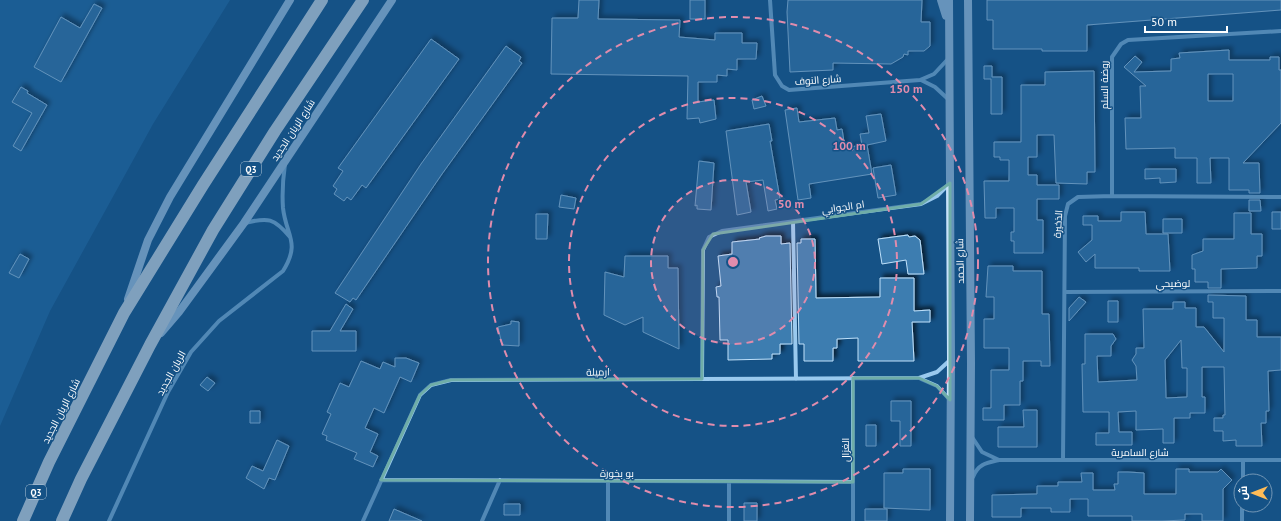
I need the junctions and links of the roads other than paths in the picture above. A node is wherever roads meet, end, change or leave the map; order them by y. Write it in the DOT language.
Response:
graph roads {
  1 [pos="290,0"];
  2 [pos="322,0"];
  3 [pos="363,0"];
  4 [pos="392,0"];
  5 [pos="770,0"];
  6 [pos="941,0"];
  7 [pos="949,0"];
  8 [pos="968,0"];
  9 [pos="949,23"];
  10 [pos="1281,31"];
  11 [pos="949,57"];
  12 [pos="920,80"];
  13 [pos="950,102"];
  14 [pos="285,164"];
  15 [pos="950,183"];
  16 [pos="1112,196"];
  17 [pos="1281,196"];
  18 [pos="792,222"];
  19 [pos="244,223"];
  20 [pos="292,239"];
  21 [pos="1281,291"];
  22 [pos="1065,292"];
  23 [pos="124,314"];
  24 [pos="150,345"];
  25 [pos="951,359"];
  26 [pos="853,378"];
  27 [pos="919,378"];
  28 [pos="702,379"];
  29 [pos="796,379"];
  30 [pos="950,400"];
  31 [pos="970,433"];
  32 [pos="999,460"];
  33 [pos="1063,460"];
  34 [pos="1243,460"];
  35 [pos="1281,460"];
  36 [pos="1243,473"];
  37 [pos="381,480"];
  38 [pos="500,480"];
  39 [pos="608,481"];
  40 [pos="729,482"];
  41 [pos="853,482"];
  42 [pos="970,483"];
  43 [pos="23,521"];
  44 [pos="62,521"];
  45 [pos="109,521"];
  46 [pos="363,521"];
  47 [pos="482,521"];
  48 [pos="608,521"];
  49 [pos="729,521"];
  50 [pos="853,521"];
  51 [pos="950,521"];
  52 [pos="970,521"];
  1 -- 23 [label="street, شارع الريان الجديد"];
  2 -- 23 [label="highway, شارع الريان الجديد / Q3"];
  3 -- 24 [label="highway, شارع الريان الجديد / Q3"];
  4 -- 14 [label="street, شارع الريان الجديد"];
  5 -- 12 [label="street, شارع النوف"];
  6 -- 9 [label="street"];
  7 -- 9 [label="street, شارع الحمد"];
  8 -- 31 [label="street, شارع الحمد"];
  9 -- 11 [label="street, شارع الحمد"];
  10 -- 16 [label="street, روضة السلم"];
  11 -- 12 [label="street, شارع النوف"];
  11 -- 13 [label="street, شارع الحمد"];
  12 -- 13 [label="street"];
  13 -- 15 [label="street, شارع الحمد"];
  14 -- 19 [label="street, شارع الريان الجديد"];
  14 -- 20 [label="street, الريان الجديد"];
  15 -- 18 [label="street, ام الجوابي"];
  15 -- 25 [label="street, شارع الحمد"];
  16 -- 17 [label="street, الذخيرة"];
  16 -- 22 [label="street, الذخيرة"];
  18 -- 28 [label="street, ام الجوابي"];
  18 -- 29 [label="street"];
  19 -- 20 [label="street"];
  19 -- 24 [label="street, شارع الريان الجديد"];
  20 -- 45 [label="street, الريان الجديد"];
  21 -- 22 [label="street, لوضيحي"];
  22 -- 33 [label="street, الذخيرة"];
  23 -- 43 [label="highway, شارع الريان الجديد / Q3"];
  24 -- 44 [label="highway, شارع الريان الجديد / Q3"];
  25 -- 27 [label="street, ارميلة"];
  25 -- 30 [label="street, شارع الحمد"];
  26 -- 27 [label="street, ارميلة"];
  26 -- 29 [label="street, ارميلة"];
  26 -- 41 [label="street, الغزال"];
  27 -- 30 [label="street, ارميلة"];
  28 -- 29 [label="street, ارميلة"];
  28 -- 37 [label="street, ارميلة"];
  30 -- 51 [label="street, شارع الحمد"];
  31 -- 32 [label="street, شارع السامرية"];
  31 -- 42 [label="street, شارع الحمد"];
  32 -- 33 [label="street, شارع السامرية"];
  32 -- 42 [label="street, شارع السامرية"];
  33 -- 34 [label="street, شارع السامرية"];
  34 -- 35 [label="street, شارع السامرية"];
  34 -- 36 [label="street"];
  37 -- 38 [label="street, بو بخورة"];
  37 -- 46 [label="street, ارميلة"];
  38 -- 39 [label="street, بو بخورة"];
  38 -- 47 [label="street"];
  39 -- 40 [label="street, بو بخورة"];
  39 -- 48 [label="street"];
  40 -- 41 [label="street, بو بخورة"];
  40 -- 49 [label="street"];
  41 -- 50 [label="street, الغزال"];
  42 -- 52 [label="street, شارع الحمد"];
}
